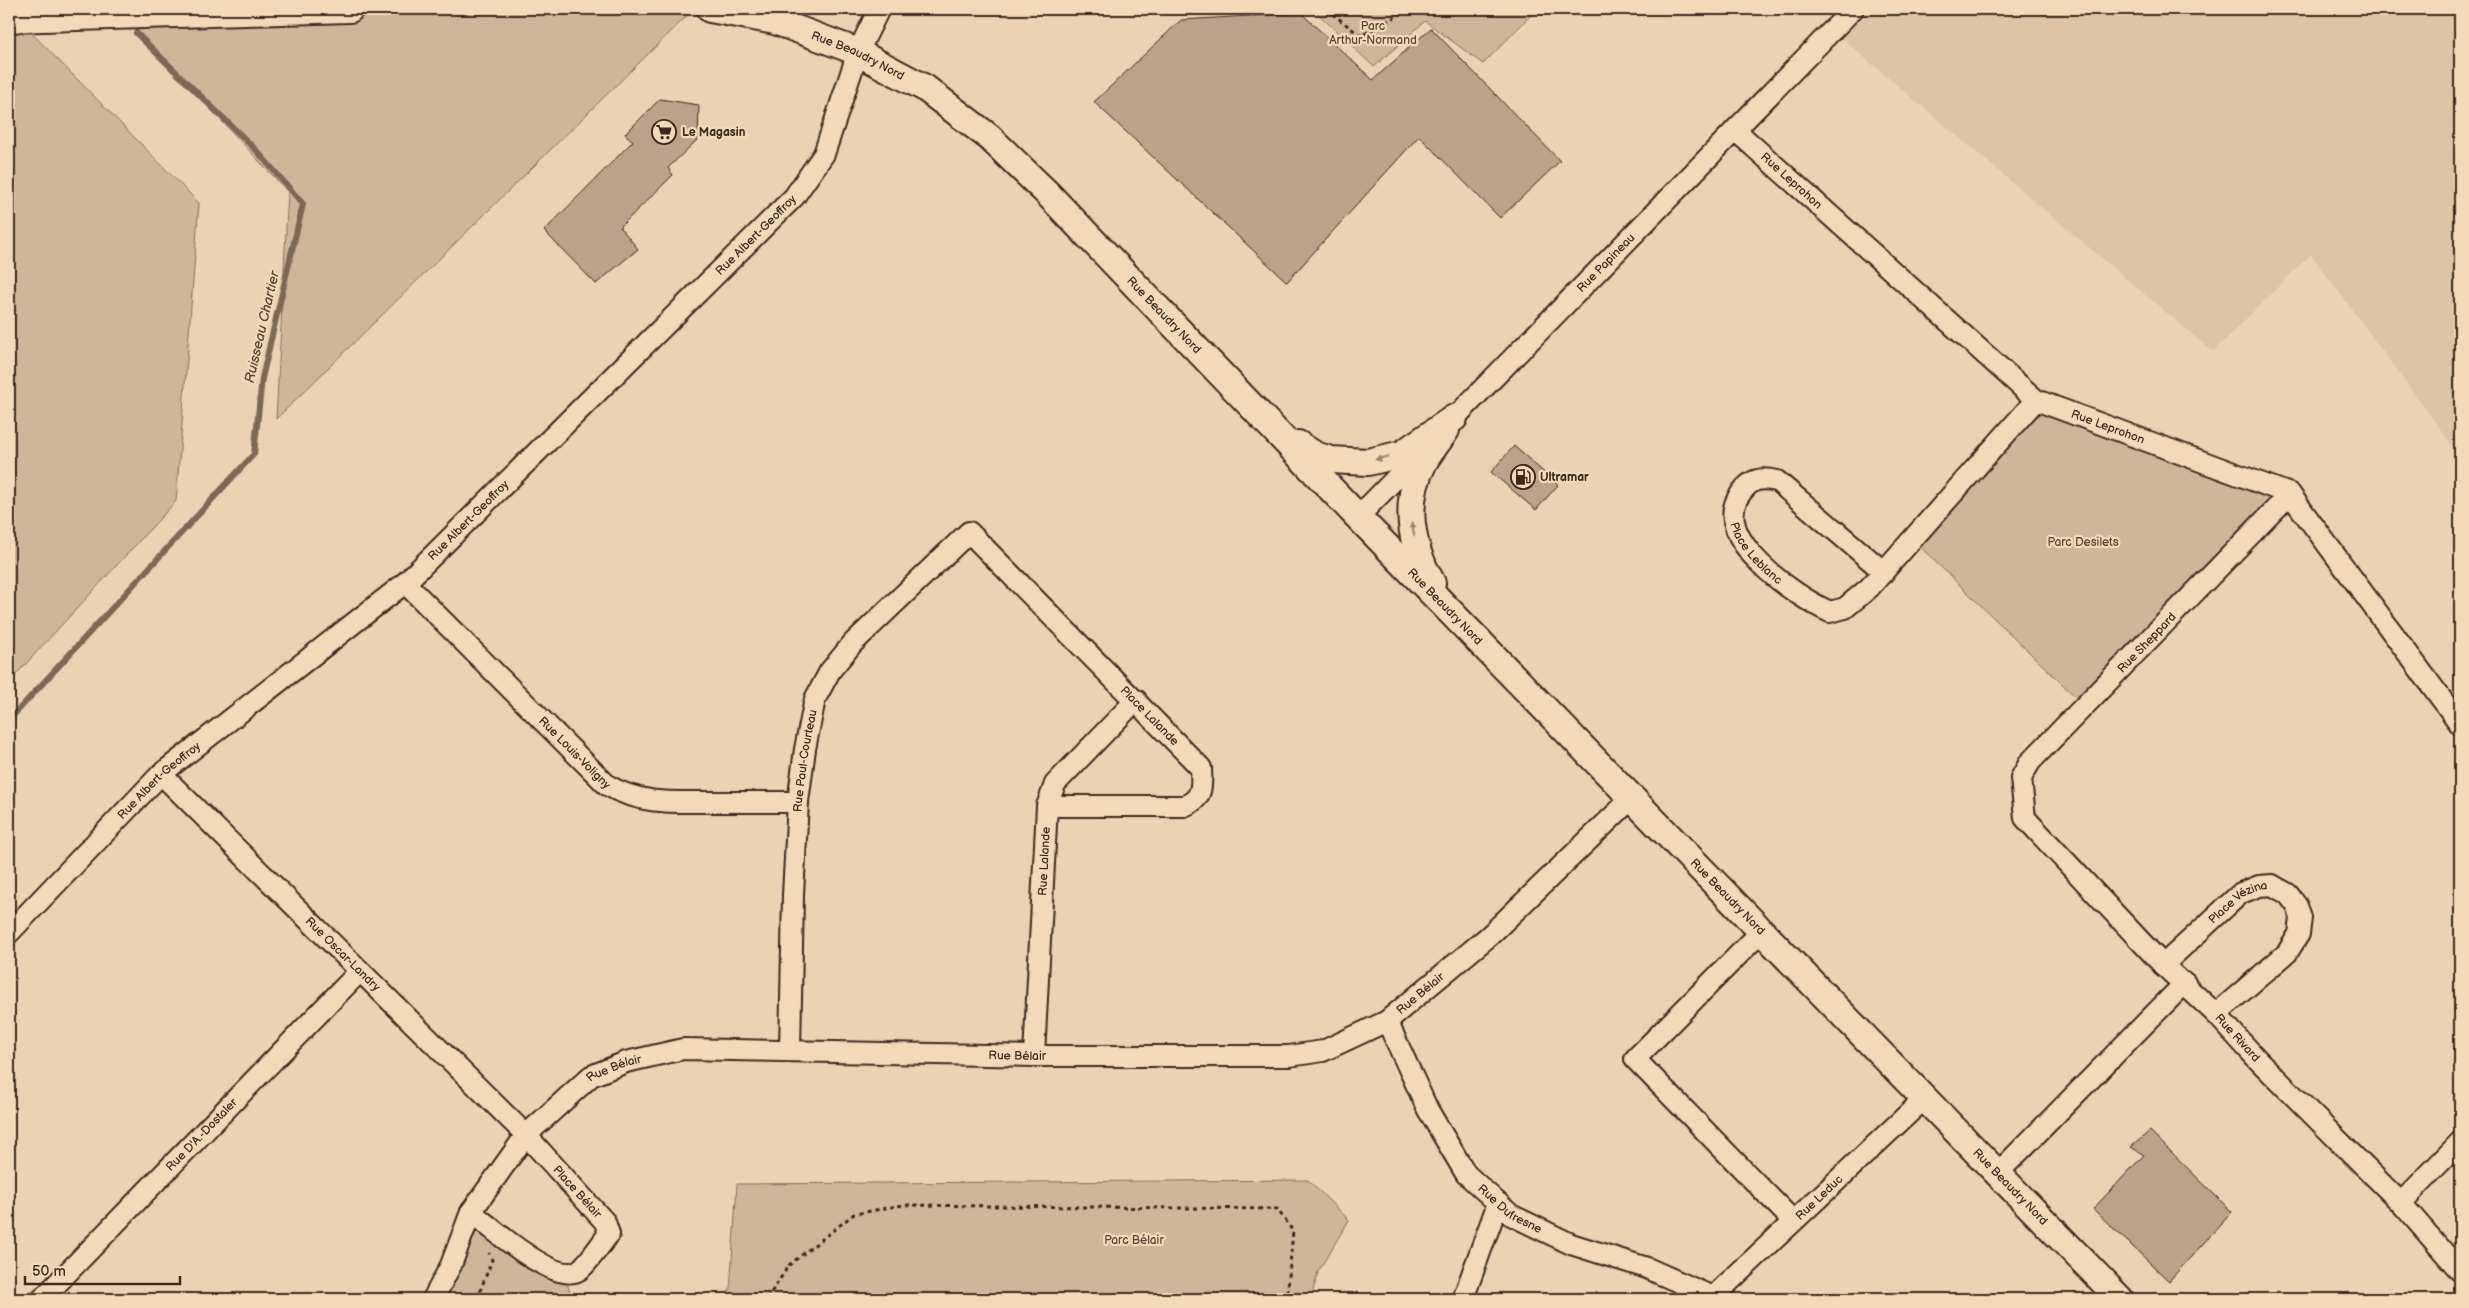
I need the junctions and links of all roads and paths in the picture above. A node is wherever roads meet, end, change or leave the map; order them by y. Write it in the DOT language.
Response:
graph roads {
  1 [pos="350,9"];
  2 [pos="710,9"];
  3 [pos="879,9"];
  4 [pos="1326,9"];
  5 [pos="1409,9"];
  6 [pos="1853,9"];
  7 [pos="9,19"];
  8 [pos="858,52"];
  9 [pos="1735,130"];
  10 [pos="2036,400"];
  11 [pos="1252,406"];
  12 [pos="1454,418"];
  13 [pos="2290,494"];
  14 [pos="1358,516"];
  15 [pos="970,532"];
  16 [pos="1884,572"];
  17 [pos="405,583"];
  18 [pos="1444,606"];
  19 [pos="1136,700"];
  20 [pos="2460,724"];
  21 [pos="161,774"];
  22 [pos="1632,798"];
  23 [pos="2022,800"];
  24 [pos="798,802"];
  25 [pos="1047,806"];
  26 [pos="1761,932"];
  27 [pos="9,933"];
  28 [pos="2163,965"];
  29 [pos="360,971"];
  30 [pos="2185,983"];
  31 [pos="2216,1014"];
  32 [pos="1387,1022"];
  33 [pos="790,1051"];
  34 [pos="1034,1056"];
  35 [pos="1924,1099"];
  36 [pos="526,1135"];
  37 [pos="2460,1142"];
  38 [pos="1997,1174"];
  39 [pos="1498,1203"];
  40 [pos="2400,1203"];
  41 [pos="471,1212"];
  42 [pos="1793,1221"];
  43 [pos="489,1252"];
  44 [pos="2460,1271"];
  45 [pos="1716,1298"];
  46 [pos="42,1299"];
  47 [pos="433,1299"];
  48 [pos="477,1299"];
  49 [pos="768,1299"];
  50 [pos="1286,1299"];
  51 [pos="1463,1299"];
  52 [pos="2120,1299"];
  1 -- 7 [label="main road"];
  2 -- 8 [label="main road, Rue Beaudry Nord"];
  3 -- 8 [label="street, Rue Albert-Geoffroy"];
  4 -- 5 [label="path"];
  6 -- 9 [label="street, Rue Papineau"];
  8 -- 11 [label="main road, Rue Beaudry Nord"];
  8 -- 17 [label="street, Rue Albert-Geoffroy"];
  9 -- 10 [label="street, Rue Leprohon"];
  9 -- 12 [label="street, Rue Papineau"];
  10 -- 13 [label="street, Rue Leprohon"];
  10 -- 16 [label="street, Place Leblanc"];
  12 -- 11 [label="main road, one-way"];
  11 -- 14 [label="main road, Rue Beaudry Nord"];
  12 -- 14 [label="street, Rue Papineau"];
  18 -- 12 [label="main road, one-way"];
  13 -- 20 [label="street"];
  13 -- 23 [label="street, Rue Sheppard"];
  14 -- 18 [label="main road, Rue Beaudry Nord"];
  15 -- 19 [label="street, Place Lalande"];
  15 -- 24 [label="street, Rue Paul-Courteau"];
  16 -- 16 [label="street, Place Leblanc"];
  17 -- 21 [label="street, Rue Albert-Geoffroy"];
  17 -- 24 [label="street, Rue Louis-Voligny"];
  18 -- 22 [label="main road, Rue Beaudry Nord"];
  19 -- 25 [label="street, Rue Lalande"];
  19 -- 25 [label="street, Place Lalande"];
  21 -- 27 [label="street, Rue Albert-Geoffroy"];
  21 -- 29 [label="street, Rue Oscar-Landry"];
  22 -- 26 [label="main road, Rue Beaudry Nord"];
  22 -- 32 [label="street, Rue Bélair"];
  23 -- 28 [label="street, Rue Rivard"];
  24 -- 33 [label="street, Rue Paul-Courteau"];
  25 -- 34 [label="street, Rue Lalande"];
  26 -- 35 [label="main road, Rue Beaudry Nord"];
  26 -- 42 [label="street"];
  28 -- 30 [label="street, Rue Rivard"];
  28 -- 31 [label="street, Place Vézina"];
  29 -- 36 [label="street, Rue Oscar-Landry"];
  29 -- 46 [label="street, Rue D'A.-Dostaler"];
  30 -- 31 [label="street, Rue Rivard"];
  30 -- 38 [label="street"];
  31 -- 40 [label="street, Rue Rivard"];
  32 -- 34 [label="street, Rue Bélair"];
  32 -- 39 [label="street, Rue Dufresne"];
  33 -- 34 [label="street, Rue Bélair"];
  33 -- 36 [label="street, Rue Bélair"];
  35 -- 38 [label="main road, Rue Beaudry Nord"];
  35 -- 42 [label="street, Rue Leduc"];
  36 -- 41 [label="street, Rue Bélair"];
  36 -- 41 [label="street, Place Bélair"];
  37 -- 40 [label="street"];
  38 -- 52 [label="main road, Rue Beaudry Nord"];
  39 -- 45 [label="street, Rue Dufresne"];
  39 -- 51 [label="street"];
  40 -- 44 [label="street, Rue Rivard"];
  41 -- 47 [label="street, Rue Bélair"];
  42 -- 45 [label="street, Rue Leduc"];
  43 -- 48 [label="path"];
  49 -- 50 [label="path"];
}
